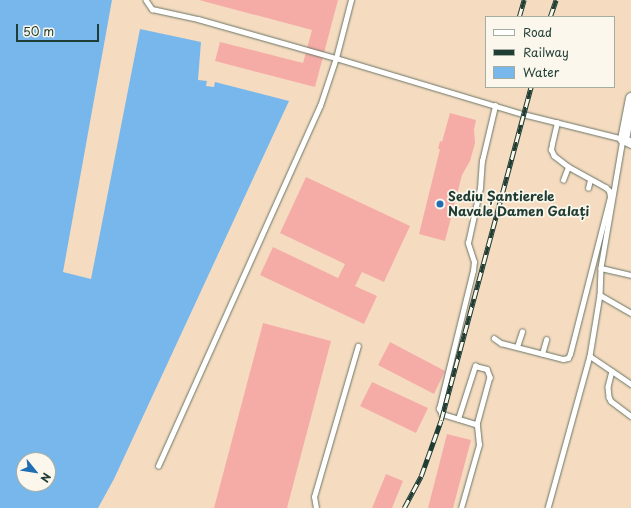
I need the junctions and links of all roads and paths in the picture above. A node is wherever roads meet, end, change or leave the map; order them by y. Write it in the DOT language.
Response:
graph roads {
  1 [pos="146,0"];
  2 [pos="351,0"];
  3 [pos="336,58"];
  4 [pos="631,98"];
  5 [pos="495,106"];
  6 [pos="557,123"];
  7 [pos="627,141"];
  8 [pos="568,167"];
  9 [pos="563,180"];
  10 [pos="590,180"];
  11 [pos="588,188"];
  12 [pos="601,268"];
  13 [pos="631,275"];
  14 [pos="600,295"];
  15 [pos="631,313"];
  16 [pos="522,332"];
  17 [pos="494,338"];
  18 [pos="546,340"];
  19 [pos="358,346"];
  20 [pos="517,347"];
  21 [pos="542,354"];
  22 [pos="590,356"];
  23 [pos="612,371"];
  24 [pos="631,384"];
  25 [pos="631,416"];
  26 [pos="458,419"];
  27 [pos="477,426"];
  28 [pos="158,466"];
  29 [pos="316,508"];
  30 [pos="461,508"];
  31 [pos="548,508"];
  1 -- 3 [label="lane"];
  2 -- 3 [label="lane"];
  3 -- 5 [label="lane"];
  3 -- 28 [label="lane"];
  4 -- 7 [label="street"];
  5 -- 6 [label="lane"];
  5 -- 26 [label="lane"];
  6 -- 7 [label="lane"];
  6 -- 8 [label="lane"];
  7 -- 12 [label="lane"];
  8 -- 9 [label="lane"];
  8 -- 10 [label="lane"];
  10 -- 11 [label="lane"];
  10 -- 21 [label="lane"];
  12 -- 13 [label="lane"];
  12 -- 14 [label="lane"];
  14 -- 15 [label="lane"];
  14 -- 22 [label="lane"];
  16 -- 20 [label="lane"];
  17 -- 20 [label="lane"];
  18 -- 21 [label="lane"];
  19 -- 29 [label="lane"];
  20 -- 21 [label="lane"];
  22 -- 23 [label="lane"];
  22 -- 31 [label="lane"];
  23 -- 24 [label="lane"];
  23 -- 25 [label="lane"];
  26 -- 27 [label="lane"];
  26 -- 27 [label="lane"];
  27 -- 30 [label="lane"];
}
